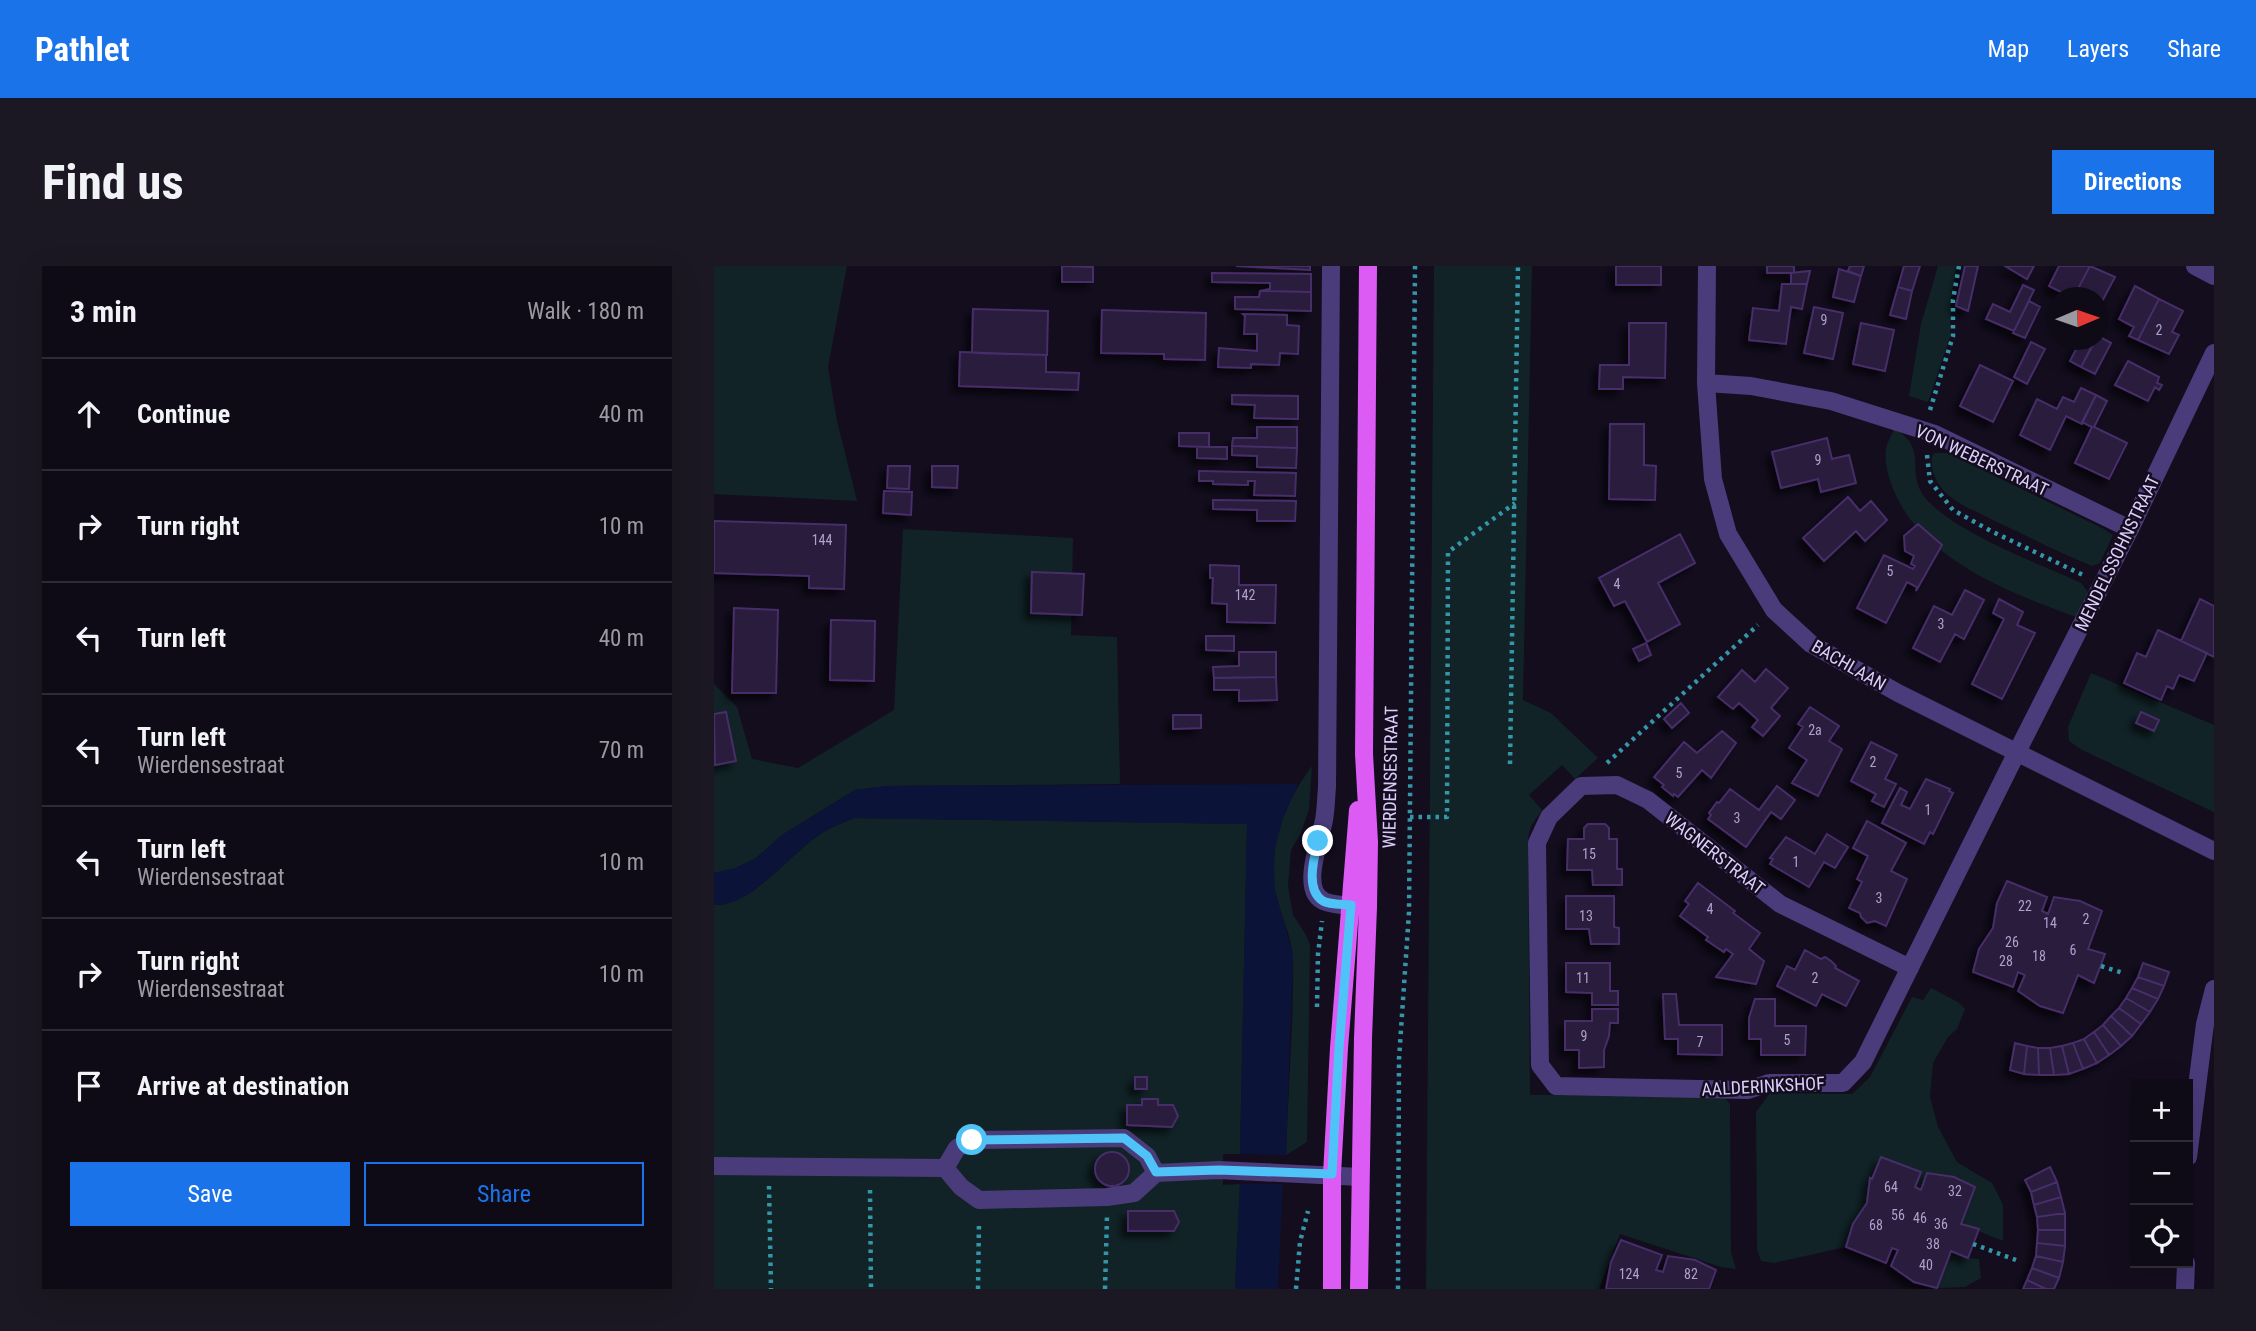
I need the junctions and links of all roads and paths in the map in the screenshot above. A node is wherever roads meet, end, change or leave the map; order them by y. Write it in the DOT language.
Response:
graph roads {
  1 [pos="1331,266"];
  2 [pos="1368,266"];
  3 [pos="1415,266"];
  4 [pos="1518,266"];
  5 [pos="1707,266"];
  6 [pos="1959,266"];
  7 [pos="2195,266"];
  8 [pos="2214,276"];
  9 [pos="2214,353"];
  10 [pos="1706,383"];
  11 [pos="1928,432"];
  12 [pos="1515,502"];
  13 [pos="2130,529"];
  14 [pos="2103,584"];
  15 [pos="1774,610"];
  16 [pos="2017,752"];
  17 [pos="1510,764"];
  18 [pos="1581,786"];
  19 [pos="1410,817"];
  20 [pos="2214,851"];
  21 [pos="1360,906"];
  22 [pos="2101,966"];
  23 [pos="1910,968"];
  24 [pos="2123,973"];
  25 [pos="2214,989"];
  26 [pos="2190,1142"];
  27 [pos="714,1166"];
  28 [pos="769,1168"];
  29 [pos="870,1168"];
  30 [pos="945,1168"];
  31 [pos="1156,1172"];
  32 [pos="1323,1174"];
  33 [pos="1360,1177"];
  34 [pos="1107,1196"];
  35 [pos="979,1200"];
  36 [pos="1973,1244"];
  37 [pos="2016,1260"];
  38 [pos="2186,1268"];
  39 [pos="771,1289"];
  40 [pos="871,1289"];
  41 [pos="978,1289"];
  42 [pos="1105,1289"];
  43 [pos="1296,1289"];
  44 [pos="1332,1289"];
  45 [pos="1359,1289"];
  46 [pos="1398,1289"];
  47 [pos="2185,1289"];
  1 -- 21 [label="street"];
  2 -- 21 [label="main road, WIERDENSESTRAAT"];
  3 -- 19 [label="path, WIERDENSESTRAAT"];
  4 -- 12 [label="path"];
  5 -- 10 [label="street, BACHLAAN"];
  6 -- 11 [label="path"];
  7 -- 8 [label="street"];
  9 -- 13 [label="street, MENDELSSOHNSTRAAT"];
  10 -- 11 [label="street, VON WEBERSTRAAT"];
  10 -- 15 [label="street, BACHLAAN"];
  11 -- 13 [label="street, VON WEBERSTRAAT"];
  11 -- 14 [label="path"];
  12 -- 17 [label="path"];
  12 -- 19 [label="path"];
  13 -- 14 [label="street, MENDELSSOHNSTRAAT"];
  14 -- 16 [label="street, MENDELSSOHNSTRAAT"];
  15 -- 16 [label="street, BACHLAAN"];
  15 -- 18 [label="path"];
  16 -- 20 [label="street, BACHLAAN"];
  16 -- 23 [label="street, AALDERINKSHOF"];
  18 -- 23 [label="street, WAGNERSTRAAT"];
  18 -- 23 [label="street, AALDERINKSHOF"];
  19 -- 46 [label="path, WIERDENSESTRAAT"];
  21 -- 32 [label="main road, WIERDENSESTRAAT"];
  21 -- 33 [label="main road, WIERDENSESTRAAT"];
  22 -- 24 [label="path"];
  25 -- 26 [label="street"];
  27 -- 28 [label="street"];
  28 -- 29 [label="street"];
  28 -- 39 [label="path"];
  29 -- 30 [label="street"];
  29 -- 40 [label="path"];
  30 -- 31 [label="street"];
  30 -- 35 [label="street"];
  31 -- 32 [label="street"];
  31 -- 34 [label="street"];
  32 -- 33 [label="street"];
  32 -- 43 [label="path"];
  32 -- 44 [label="main road, WIERDENSESTRAAT"];
  33 -- 45 [label="main road, WIERDENSESTRAAT"];
  34 -- 35 [label="street"];
  34 -- 42 [label="path"];
  35 -- 41 [label="path"];
  36 -- 37 [label="path"];
  38 -- 47 [label="street"];
}
